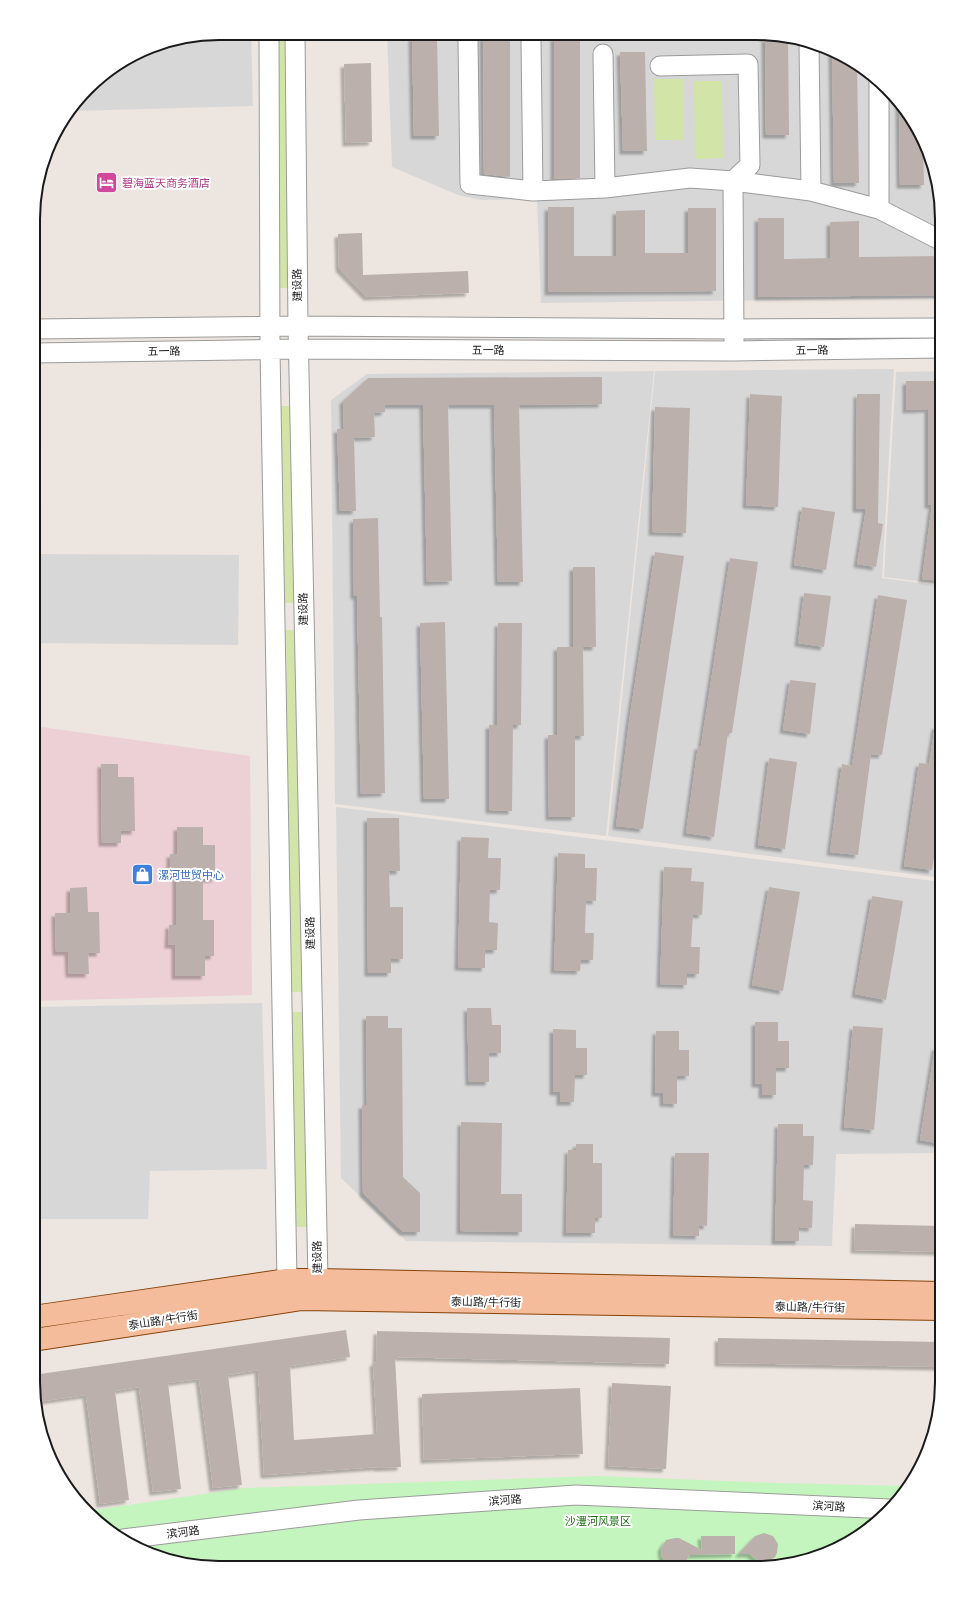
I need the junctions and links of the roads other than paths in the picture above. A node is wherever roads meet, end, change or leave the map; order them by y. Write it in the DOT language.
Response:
graph roads {
  1 [pos="269,40"];
  2 [pos="295,40"];
  3 [pos="468,41"];
  4 [pos="531,42"];
  5 [pos="809,48"];
  6 [pos="603,54"];
  7 [pos="660,66"];
  8 [pos="879,88"];
  9 [pos="733,180"];
  10 [pos="605,188"];
  11 [pos="534,191"];
  12 [pos="811,191"];
  13 [pos="880,209"];
  14 [pos="935,237"];
  15 [pos="271,326"];
  16 [pos="298,326"];
  17 [pos="935,328"];
  18 [pos="40,329"];
  19 [pos="734,330"];
  20 [pos="935,348"];
  21 [pos="298,349"];
  22 [pos="270,350"];
  23 [pos="734,351"];
  24 [pos="40,353"];
  25 [pos="303,617"];
  26 [pos="276,618"];
  27 [pos="312,1001"];
  28 [pos="282,1002"];
  29 [pos="287,1280"];
  30 [pos="318,1280"];
  31 [pos="935,1293"];
  32 [pos="302,1299"];
  33 [pos="935,1309"];
  34 [pos="40,1316"];
  35 [pos="40,1339"];
  36 [pos="883,1509"];
  37 [pos="131,1538"];
  1 -- 15 [label="street"];
  2 -- 16 [label="street, 建设路"];
  3 -- 11 [label="street"];
  4 -- 11 [label="street"];
  5 -- 12 [label="street"];
  6 -- 10 [label="street"];
  7 -- 9 [label="street"];
  8 -- 13 [label="street"];
  9 -- 10 [label="street"];
  9 -- 12 [label="street"];
  9 -- 19 [label="street"];
  10 -- 11 [label="street"];
  12 -- 13 [label="street"];
  13 -- 14 [label="street"];
  15 -- 16 [label="street, 五一路"];
  15 -- 18 [label="street, 五一路"];
  15 -- 22 [label="street"];
  16 -- 19 [label="street, 五一路"];
  16 -- 21 [label="street, 建设路"];
  17 -- 19 [label="street, 五一路"];
  19 -- 23 [label="street"];
  20 -- 23 [label="street, 五一路"];
  21 -- 22 [label="street, 五一路"];
  21 -- 23 [label="street, 五一路"];
  21 -- 25 [label="street, 建设路"];
  22 -- 24 [label="street, 五一路"];
  22 -- 26 [label="street"];
  25 -- 26 [label="street"];
  25 -- 27 [label="street, 建设路"];
  26 -- 28 [label="street"];
  27 -- 28 [label="street"];
  27 -- 30 [label="street, 建设路"];
  28 -- 29 [label="street"];
  29 -- 30 [label="main road, 泰山路/牛行街"];
  29 -- 32 [label="street"];
  29 -- 34 [label="main road, 泰山路/牛行街"];
  30 -- 31 [label="main road, 泰山路/牛行街"];
  30 -- 32 [label="street, 建设路"];
  32 -- 33 [label="main road, 泰山路/牛行街"];
  32 -- 35 [label="main road, 泰山路/牛行街"];
  36 -- 37 [label="street, 滨河路"];
}
